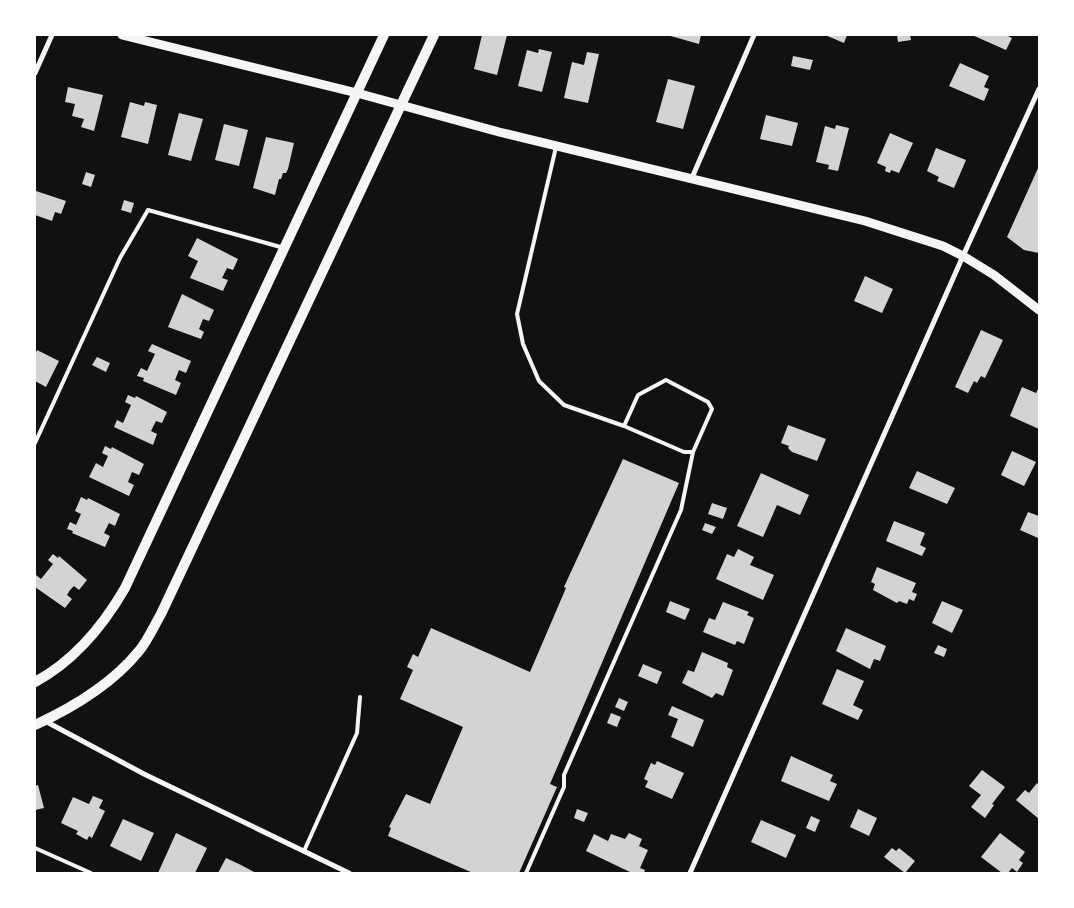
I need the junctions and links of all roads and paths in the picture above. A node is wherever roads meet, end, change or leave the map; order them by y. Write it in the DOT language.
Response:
graph roads {
  1 [pos="52,35"];
  2 [pos="122,35"];
  3 [pos="384,35"];
  4 [pos="434,35"];
  5 [pos="754,35"];
  6 [pos="35,73"];
  7 [pos="1039,89"];
  8 [pos="357,94"];
  9 [pos="401,105"];
  10 [pos="556,146"];
  11 [pos="691,180"];
  12 [pos="285,248"];
  13 [pos="963,256"];
  14 [pos="1039,310"];
  15 [pos="624,426"];
  16 [pos="35,443"];
  17 [pos="693,452"];
  18 [pos="35,682"];
  19 [pos="360,697"];
  20 [pos="40,723"];
  21 [pos="35,848"];
  22 [pos="304,851"];
  23 [pos="90,873"];
  24 [pos="349,873"];
  25 [pos="526,873"];
  26 [pos="690,873"];
  1 -- 6 [label="street"];
  2 -- 8 [label="street"];
  3 -- 8 [label="main road"];
  4 -- 9 [label="main road"];
  5 -- 11 [label="street"];
  7 -- 13 [label="street"];
  8 -- 9 [label="street"];
  8 -- 12 [label="main road"];
  9 -- 10 [label="street"];
  9 -- 20 [label="main road"];
  10 -- 11 [label="street"];
  10 -- 15 [label="lane"];
  11 -- 13 [label="street"];
  12 -- 16 [label="lane"];
  12 -- 18 [label="main road"];
  13 -- 14 [label="street"];
  13 -- 26 [label="street"];
  15 -- 17 [label="lane"];
  15 -- 17 [label="lane"];
  17 -- 25 [label="lane"];
  19 -- 22 [label="lane"];
  20 -- 22 [label="street"];
  21 -- 23 [label="lane"];
  22 -- 24 [label="street"];
}
